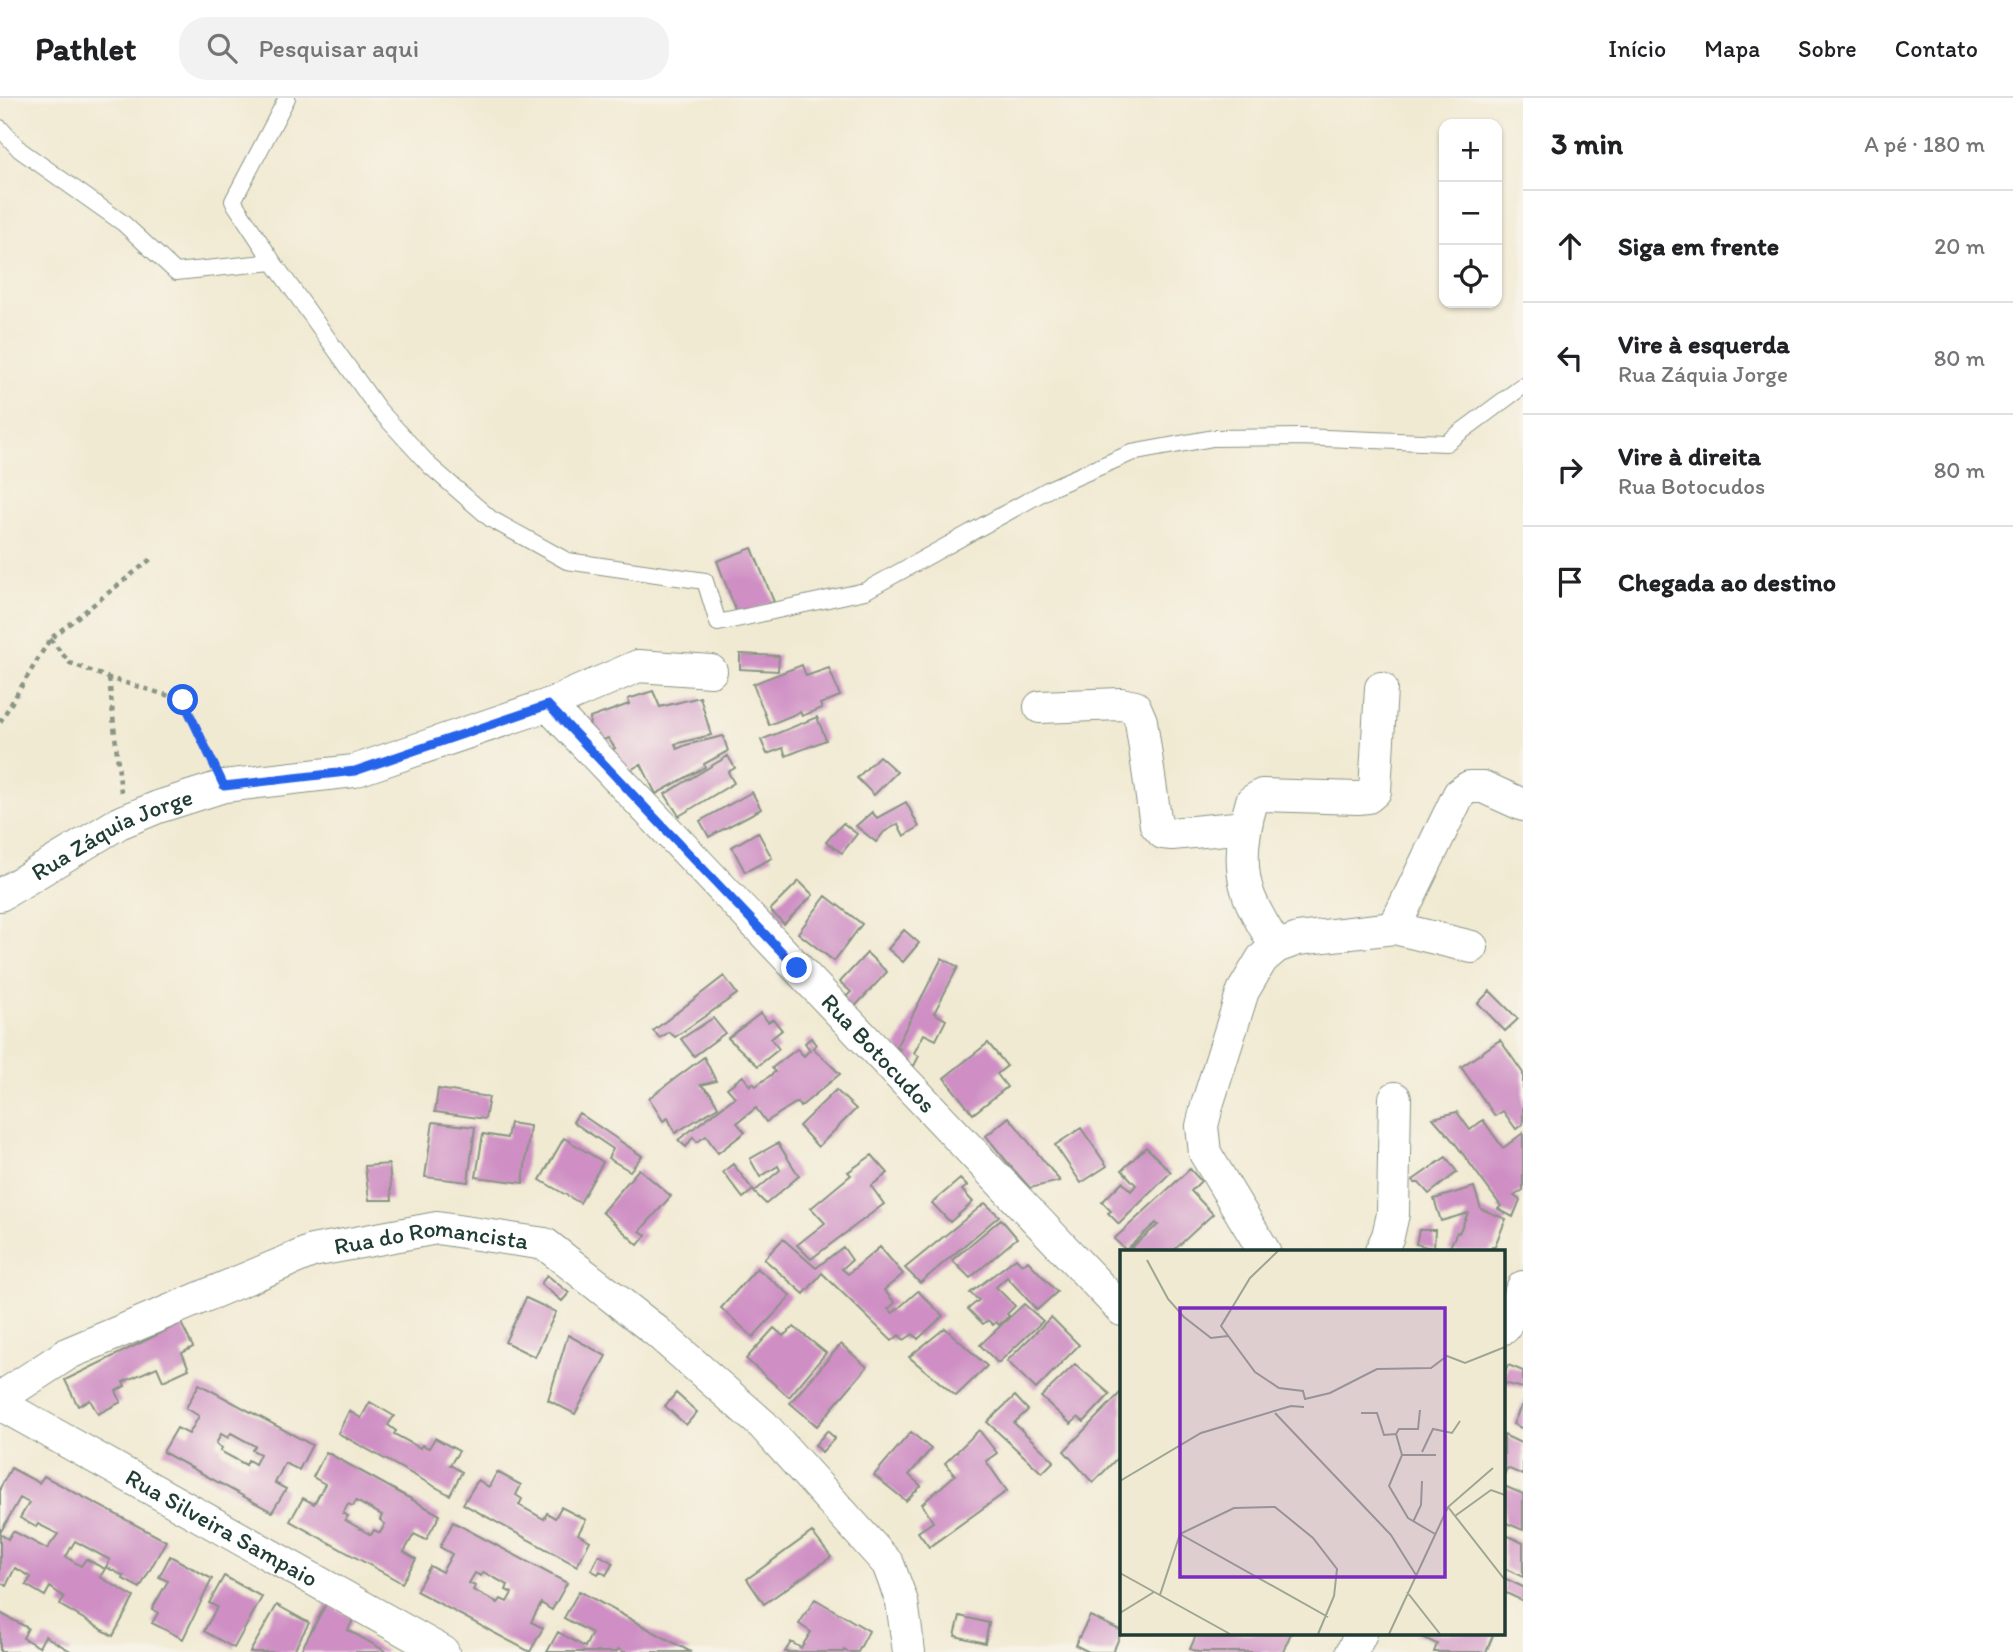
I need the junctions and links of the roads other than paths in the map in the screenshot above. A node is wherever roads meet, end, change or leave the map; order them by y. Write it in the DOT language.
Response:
graph roads {
  1 [pos="287,98"];
  2 [pos="0,128"];
  3 [pos="273,262"];
  4 [pos="1523,386"];
  5 [pos="712,671"];
  6 [pos="1381,688"];
  7 [pos="548,705"];
  8 [pos="1040,707"];
  9 [pos="1523,805"];
  10 [pos="1245,827"];
  11 [pos="0,895"];
  12 [pos="1394,928"];
  13 [pos="1276,947"];
  14 [pos="1472,947"];
  15 [pos="1395,1098"];
  16 [pos="1263,1250"];
  17 [pos="1381,1250"];
  18 [pos="1523,1287"];
  19 [pos="1120,1308"];
  20 [pos="1506,1324"];
  21 [pos="0,1398"];
  22 [pos="0,1404"];
  23 [pos="443,1652"];
  24 [pos="909,1652"];
  1 -- 3 [label="lane"];
  2 -- 3 [label="lane"];
  3 -- 4 [label="lane"];
  5 -- 7 [label="street, Rua Záquia Jorge"];
  6 -- 10 [label="street"];
  7 -- 11 [label="street, Rua Záquia Jorge"];
  7 -- 19 [label="street, Rua Botocudos"];
  8 -- 10 [label="street"];
  9 -- 12 [label="street"];
  10 -- 13 [label="street"];
  12 -- 13 [label="street"];
  12 -- 14 [label="street"];
  13 -- 16 [label="street"];
  15 -- 17 [label="street"];
  18 -- 20 [label="street"];
  21 -- 24 [label="street, Rua do Romancista"];
  22 -- 23 [label="street, Rua Silveira Sampaio"];
}
